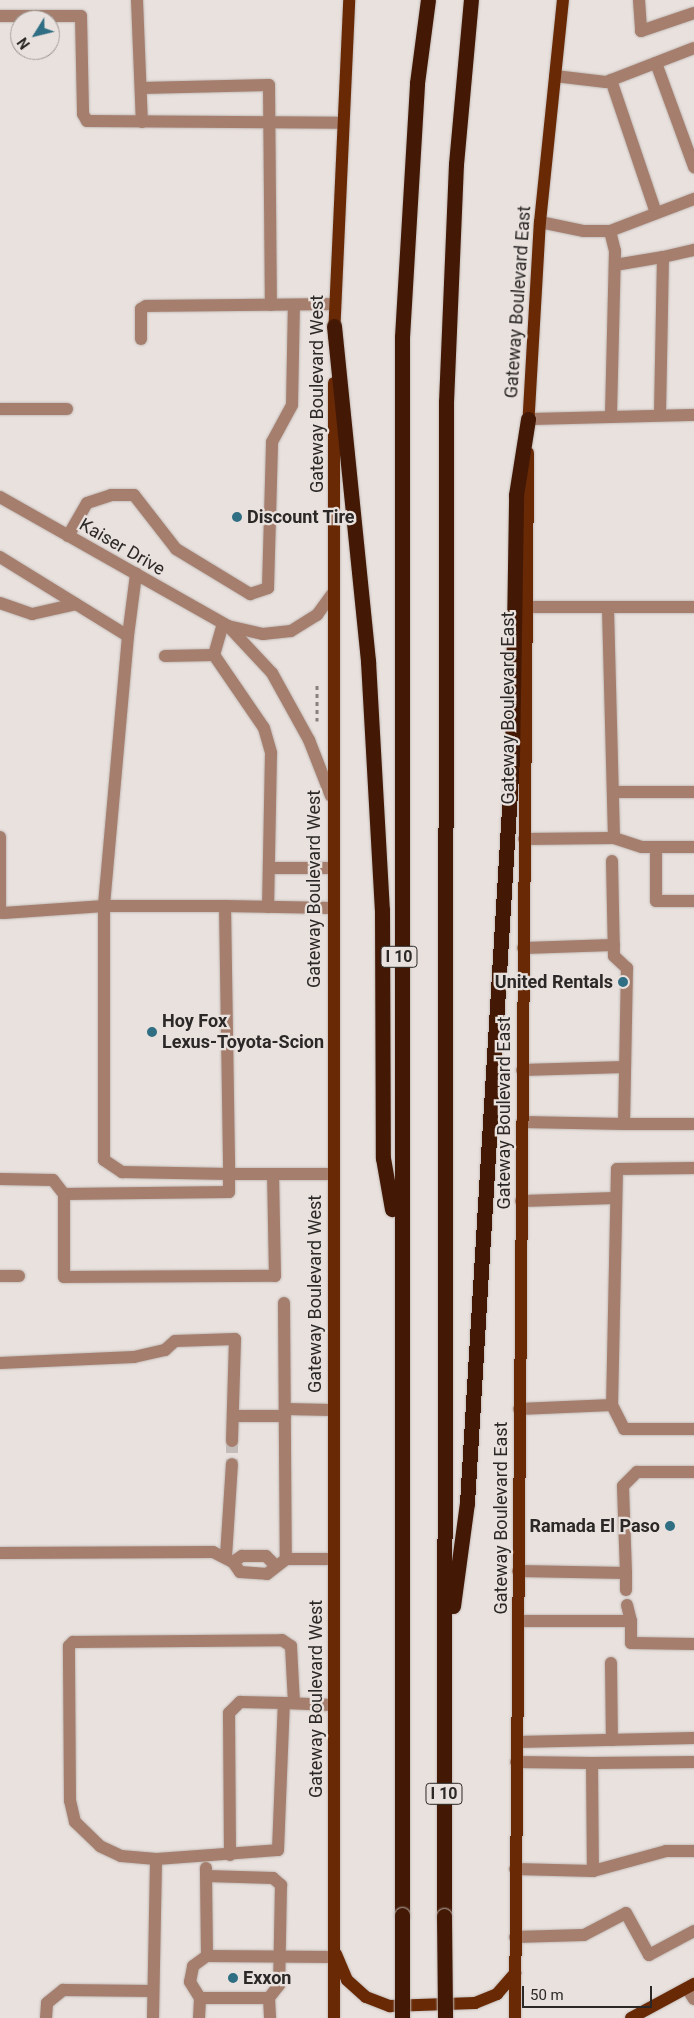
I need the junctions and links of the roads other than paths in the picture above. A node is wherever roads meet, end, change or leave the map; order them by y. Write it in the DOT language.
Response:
graph roads {
  1 [pos="137,0"];
  2 [pos="350,0"];
  3 [pos="428,0"];
  4 [pos="470,0"];
  5 [pos="563,0"];
  6 [pos="639,0"];
  7 [pos="694,12"];
  8 [pos="0,16"];
  9 [pos="694,48"];
  10 [pos="656,63"];
  11 [pos="555,76"];
  12 [pos="611,80"];
  13 [pos="141,88"];
  14 [pos="142,122"];
  15 [pos="270,122"];
  16 [pos="342,123"];
  17 [pos="694,167"];
  18 [pos="694,200"];
  19 [pos="656,213"];
  20 [pos="540,222"];
  21 [pos="610,231"];
  22 [pos="694,250"];
  23 [pos="663,257"];
  24 [pos="615,265"];
  25 [pos="334,304"];
  26 [pos="271,305"];
  27 [pos="294,305"];
  28 [pos="334,326"];
  29 [pos="141,339"];
  30 [pos="0,409"];
  31 [pos="67,409"];
  32 [pos="694,415"];
  33 [pos="660,416"];
  34 [pos="611,417"];
  35 [pos="528,419"];
  36 [pos="0,497"];
  37 [pos="68,536"];
  38 [pos="0,557"];
  39 [pos="136,574"];
  40 [pos="334,592"];
  41 [pos="0,603"];
  42 [pos="76,604"];
  43 [pos="526,607"];
  44 [pos="694,607"];
  45 [pos="608,610"];
  46 [pos="225,625"];
  47 [pos="128,636"];
  48 [pos="214,655"];
  49 [pos="165,656"];
  50 [pos="614,792"];
  51 [pos="694,792"];
  52 [pos="331,796"];
  53 [pos="0,838"];
  54 [pos="614,838"];
  55 [pos="524,839"];
  56 [pos="656,847"];
  57 [pos="694,847"];
  58 [pos="612,861"];
  59 [pos="269,868"];
  60 [pos="332,868"];
  61 [pos="694,901"];
  62 [pos="104,906"];
  63 [pos="225,906"];
  64 [pos="268,907"];
  65 [pos="332,908"];
  66 [pos="1,913"];
  67 [pos="614,946"];
  68 [pos="523,948"];
  69 [pos="625,1067"];
  70 [pos="522,1070"];
  71 [pos="522,1122"];
  72 [pos="624,1124"];
  73 [pos="694,1124"];
  74 [pos="694,1168"];
  75 [pos="229,1174"];
  76 [pos="273,1174"];
  77 [pos="332,1174"];
  78 [pos="0,1179"];
  79 [pos="64,1194"];
  80 [pos="616,1198"];
  81 [pos="521,1201"];
  82 [pos="399,1246"];
  83 [pos="0,1276"];
  84 [pos="19,1276"];
  85 [pos="284,1303"];
  86 [pos="0,1363"];
  87 [pos="612,1405"];
  88 [pos="519,1409"];
  89 [pos="332,1410"];
  90 [pos="285,1412"];
  91 [pos="235,1416"];
  92 [pos="694,1429"];
  93 [pos="232,1441"];
  94 [pos="232,1464"];
  95 [pos="694,1472"];
  96 [pos="0,1553"];
  97 [pos="333,1558"];
  98 [pos="230,1559"];
  99 [pos="281,1562"];
  100 [pos="518,1571"];
  101 [pos="626,1573"];
  102 [pos="626,1590"];
  103 [pos="627,1605"];
  104 [pos="518,1621"];
  105 [pos="631,1621"];
  106 [pos="694,1644"];
  107 [pos="612,1663"];
  108 [pos="445,1672"];
  109 [pos="289,1703"];
  110 [pos="333,1705"];
  111 [pos="694,1738"];
  112 [pos="612,1740"];
  113 [pos="517,1742"];
  114 [pos="516,1762"];
  115 [pos="694,1762"];
  116 [pos="592,1763"];
  117 [pos="694,1851"];
  118 [pos="230,1855"];
  119 [pos="206,1857"];
  120 [pos="156,1859"];
  121 [pos="516,1869"];
  122 [pos="593,1871"];
  123 [pos="206,1876"];
  124 [pos="694,1931"];
  125 [pos="515,1937"];
  126 [pos="334,1954"];
  127 [pos="207,1956"];
  128 [pos="281,1957"];
  129 [pos="515,1973"];
  130 [pos="691,1986"];
  131 [pos="153,1991"];
  132 [pos="200,1998"];
  133 [pos="269,1998"];
  134 [pos="694,2000"];
  135 [pos="650,2013"];
  136 [pos="46,2018"];
  137 [pos="153,2018"];
  138 [pos="199,2018"];
  139 [pos="270,2018"];
  140 [pos="334,2018"];
  141 [pos="402,2018"];
  142 [pos="445,2018"];
  143 [pos="515,2018"];
  144 [pos="631,2018"];
  1 -- 13 [label="street"];
  2 -- 16 [label="main road, Gateway Boulevard West"];
  3 -- 82 [label="highway, I 10"];
  4 -- 108 [label="highway, I 10"];
  5 -- 11 [label="main road, Gateway Boulevard East"];
  6 -- 7 [label="street"];
  8 -- 14 [label="street"];
  9 -- 10 [label="street"];
  10 -- 12 [label="street"];
  10 -- 17 [label="street"];
  11 -- 12 [label="street"];
  11 -- 20 [label="main road, Gateway Boulevard East"];
  12 -- 19 [label="street"];
  13 -- 14 [label="street"];
  13 -- 15 [label="street"];
  14 -- 15 [label="street"];
  15 -- 16 [label="street"];
  15 -- 26 [label="street"];
  16 -- 25 [label="main road, Gateway Boulevard West"];
  18 -- 19 [label="street"];
  19 -- 21 [label="street"];
  20 -- 21 [label="street"];
  20 -- 35 [label="main road, Gateway Boulevard East"];
  21 -- 24 [label="street"];
  22 -- 23 [label="street"];
  23 -- 24 [label="street"];
  23 -- 33 [label="street"];
  24 -- 34 [label="street"];
  25 -- 27 [label="street"];
  25 -- 28 [label="main road, Gateway Boulevard West"];
  26 -- 27 [label="street"];
  26 -- 29 [label="street"];
  27 -- 37 [label="street"];
  28 -- 40 [label="main road, Gateway Boulevard West"];
  28 -- 82 [label="highway"];
  30 -- 31 [label="street"];
  32 -- 33 [label="street"];
  33 -- 34 [label="street"];
  34 -- 35 [label="street"];
  35 -- 43 [label="main road, Gateway Boulevard East"];
  35 -- 108 [label="highway"];
  36 -- 37 [label="street, Kaiser Drive"];
  37 -- 39 [label="street, Kaiser Drive"];
  38 -- 42 [label="street"];
  39 -- 46 [label="street, Kaiser Drive"];
  39 -- 47 [label="street"];
  40 -- 46 [label="street, Kaiser Drive"];
  40 -- 52 [label="main road, Gateway Boulevard West"];
  41 -- 42 [label="street"];
  42 -- 47 [label="street"];
  43 -- 45 [label="street"];
  43 -- 55 [label="main road, Gateway Boulevard East"];
  44 -- 45 [label="street"];
  45 -- 50 [label="street"];
  46 -- 48 [label="street"];
  46 -- 52 [label="street, Kaiser Drive"];
  47 -- 62 [label="street"];
  48 -- 49 [label="street"];
  48 -- 59 [label="street"];
  50 -- 51 [label="street"];
  50 -- 54 [label="street"];
  52 -- 60 [label="main road, Gateway Boulevard West"];
  53 -- 66 [label="street"];
  54 -- 55 [label="street"];
  54 -- 56 [label="street"];
  55 -- 68 [label="main road, Gateway Boulevard East"];
  56 -- 57 [label="street"];
  56 -- 61 [label="street"];
  58 -- 67 [label="street"];
  59 -- 60 [label="street"];
  59 -- 64 [label="street"];
  60 -- 65 [label="main road, Gateway Boulevard West"];
  62 -- 63 [label="street"];
  62 -- 66 [label="street"];
  62 -- 75 [label="street"];
  63 -- 64 [label="street"];
  63 -- 75 [label="street"];
  64 -- 65 [label="street"];
  65 -- 77 [label="main road, Gateway Boulevard West"];
  67 -- 68 [label="street"];
  67 -- 69 [label="street"];
  68 -- 70 [label="main road, Gateway Boulevard East"];
  69 -- 70 [label="street"];
  69 -- 72 [label="street"];
  70 -- 71 [label="main road, Gateway Boulevard East"];
  71 -- 72 [label="street"];
  71 -- 81 [label="main road, Gateway Boulevard East"];
  72 -- 73 [label="street"];
  74 -- 80 [label="street"];
  75 -- 76 [label="street"];
  75 -- 79 [label="street"];
  76 -- 77 [label="street"];
  76 -- 79 [label="street"];
  77 -- 89 [label="main road, Gateway Boulevard West"];
  78 -- 79 [label="street"];
  80 -- 81 [label="street"];
  80 -- 87 [label="street"];
  81 -- 88 [label="main road, Gateway Boulevard East"];
  82 -- 141 [label="highway, I 10, bridge"];
  83 -- 84 [label="street"];
  85 -- 90 [label="street"];
  86 -- 91 [label="street"];
  87 -- 88 [label="street"];
  87 -- 92 [label="street"];
  88 -- 100 [label="main road, Gateway Boulevard East"];
  89 -- 90 [label="street"];
  89 -- 97 [label="main road, Gateway Boulevard West"];
  90 -- 91 [label="street"];
  90 -- 99 [label="street"];
  91 -- 93 [label="street"];
  94 -- 98 [label="street"];
  95 -- 101 [label="street"];
  96 -- 98 [label="street"];
  97 -- 99 [label="street"];
  97 -- 110 [label="main road, Gateway Boulevard West"];
  98 -- 99 [label="street"];
  100 -- 101 [label="street"];
  100 -- 104 [label="main road, Gateway Boulevard East"];
  101 -- 102 [label="street"];
  103 -- 105 [label="street"];
  104 -- 105 [label="street"];
  104 -- 113 [label="main road, Gateway Boulevard East"];
  105 -- 106 [label="street"];
  107 -- 112 [label="street"];
  108 -- 142 [label="highway, I 10, bridge"];
  109 -- 110 [label="street"];
  109 -- 118 [label="street"];
  109 -- 118 [label="street"];
  109 -- 120 [label="street"];
  110 -- 126 [label="main road, Gateway Boulevard West"];
  111 -- 112 [label="street"];
  112 -- 113 [label="street"];
  113 -- 114 [label="main road, Gateway Boulevard East"];
  114 -- 116 [label="street"];
  114 -- 121 [label="main road, Gateway Boulevard East"];
  115 -- 116 [label="street"];
  116 -- 122 [label="street"];
  117 -- 122 [label="street"];
  118 -- 119 [label="street"];
  119 -- 120 [label="street"];
  119 -- 123 [label="street"];
  120 -- 131 [label="street"];
  121 -- 122 [label="street"];
  121 -- 125 [label="main road, Gateway Boulevard East"];
  123 -- 127 [label="street"];
  123 -- 128 [label="street"];
  124 -- 125 [label="street"];
  125 -- 129 [label="main road, Gateway Boulevard East"];
  126 -- 128 [label="street"];
  126 -- 129 [label="main road"];
  126 -- 140 [label="main road, Gateway Boulevard West"];
  127 -- 128 [label="street"];
  127 -- 132 [label="street"];
  128 -- 133 [label="street"];
  129 -- 143 [label="main road, Gateway Boulevard East"];
  130 -- 134 [label="street"];
  130 -- 135 [label="main road"];
  131 -- 136 [label="street"];
  131 -- 137 [label="street"];
  132 -- 133 [label="street"];
  132 -- 138 [label="street"];
  133 -- 139 [label="street"];
  135 -- 144 [label="main road"];
}
